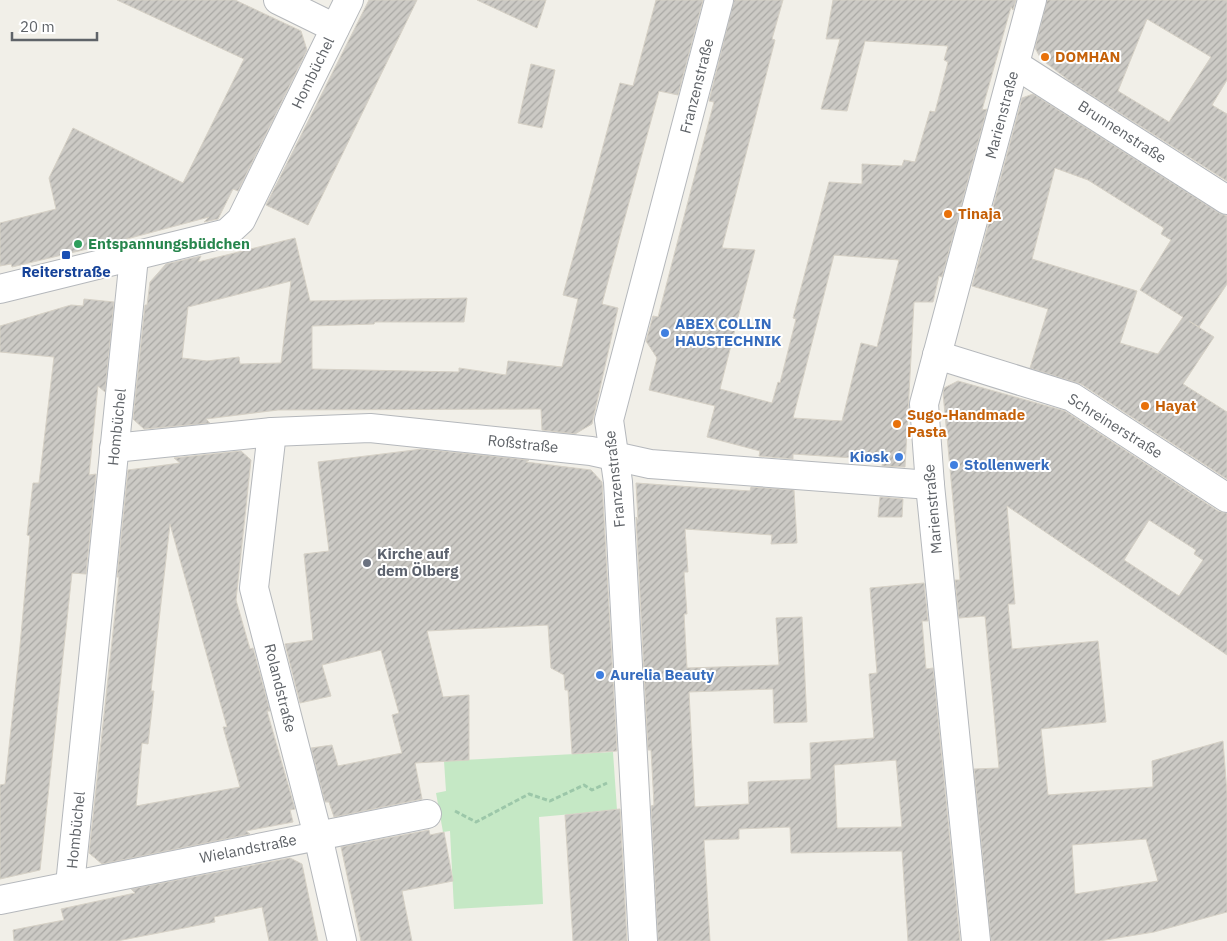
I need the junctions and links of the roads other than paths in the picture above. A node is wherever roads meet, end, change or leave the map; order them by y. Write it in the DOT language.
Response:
graph roads {
  1 [pos="278,0"];
  2 [pos="349,0"];
  3 [pos="719,0"];
  4 [pos="1032,0"];
  5 [pos="335,28"];
  6 [pos="1016,65"];
  7 [pos="1227,200"];
  8 [pos="134,257"];
  9 [pos="0,289"];
  10 [pos="937,355"];
  11 [pos="272,432"];
  12 [pos="114,448"];
  13 [pos="613,456"];
  14 [pos="930,485"];
  15 [pos="1227,498"];
  16 [pos="426,814"];
  17 [pos="318,836"];
  18 [pos="70,884"];
  19 [pos="0,900"];
  20 [pos="342,941"];
  21 [pos="643,941"];
  22 [pos="976,941"];
  1 -- 5 [label="street"];
  2 -- 5 [label="street, Hombüchel"];
  3 -- 13 [label="street, Franzenstraße"];
  4 -- 6 [label="street, Marienstraße"];
  5 -- 8 [label="street, Hombüchel"];
  6 -- 7 [label="street, Brunnenstraße"];
  6 -- 10 [label="street, Marienstraße"];
  8 -- 9 [label="street"];
  8 -- 12 [label="street, Hombüchel"];
  10 -- 14 [label="street, Marienstraße"];
  10 -- 15 [label="street, Schreinerstraße"];
  11 -- 12 [label="street, Roßstraße"];
  11 -- 13 [label="street, Roßstraße"];
  11 -- 17 [label="street, Rolandstraße"];
  12 -- 18 [label="street, Hombüchel"];
  13 -- 14 [label="street, Roßstraße"];
  13 -- 21 [label="street, Franzenstraße"];
  14 -- 22 [label="street, Marienstraße"];
  16 -- 17 [label="street, Wielandstraße"];
  17 -- 18 [label="street, Wielandstraße"];
  17 -- 20 [label="street, Rolandstraße"];
  18 -- 19 [label="street, Hombüchel"];
}
